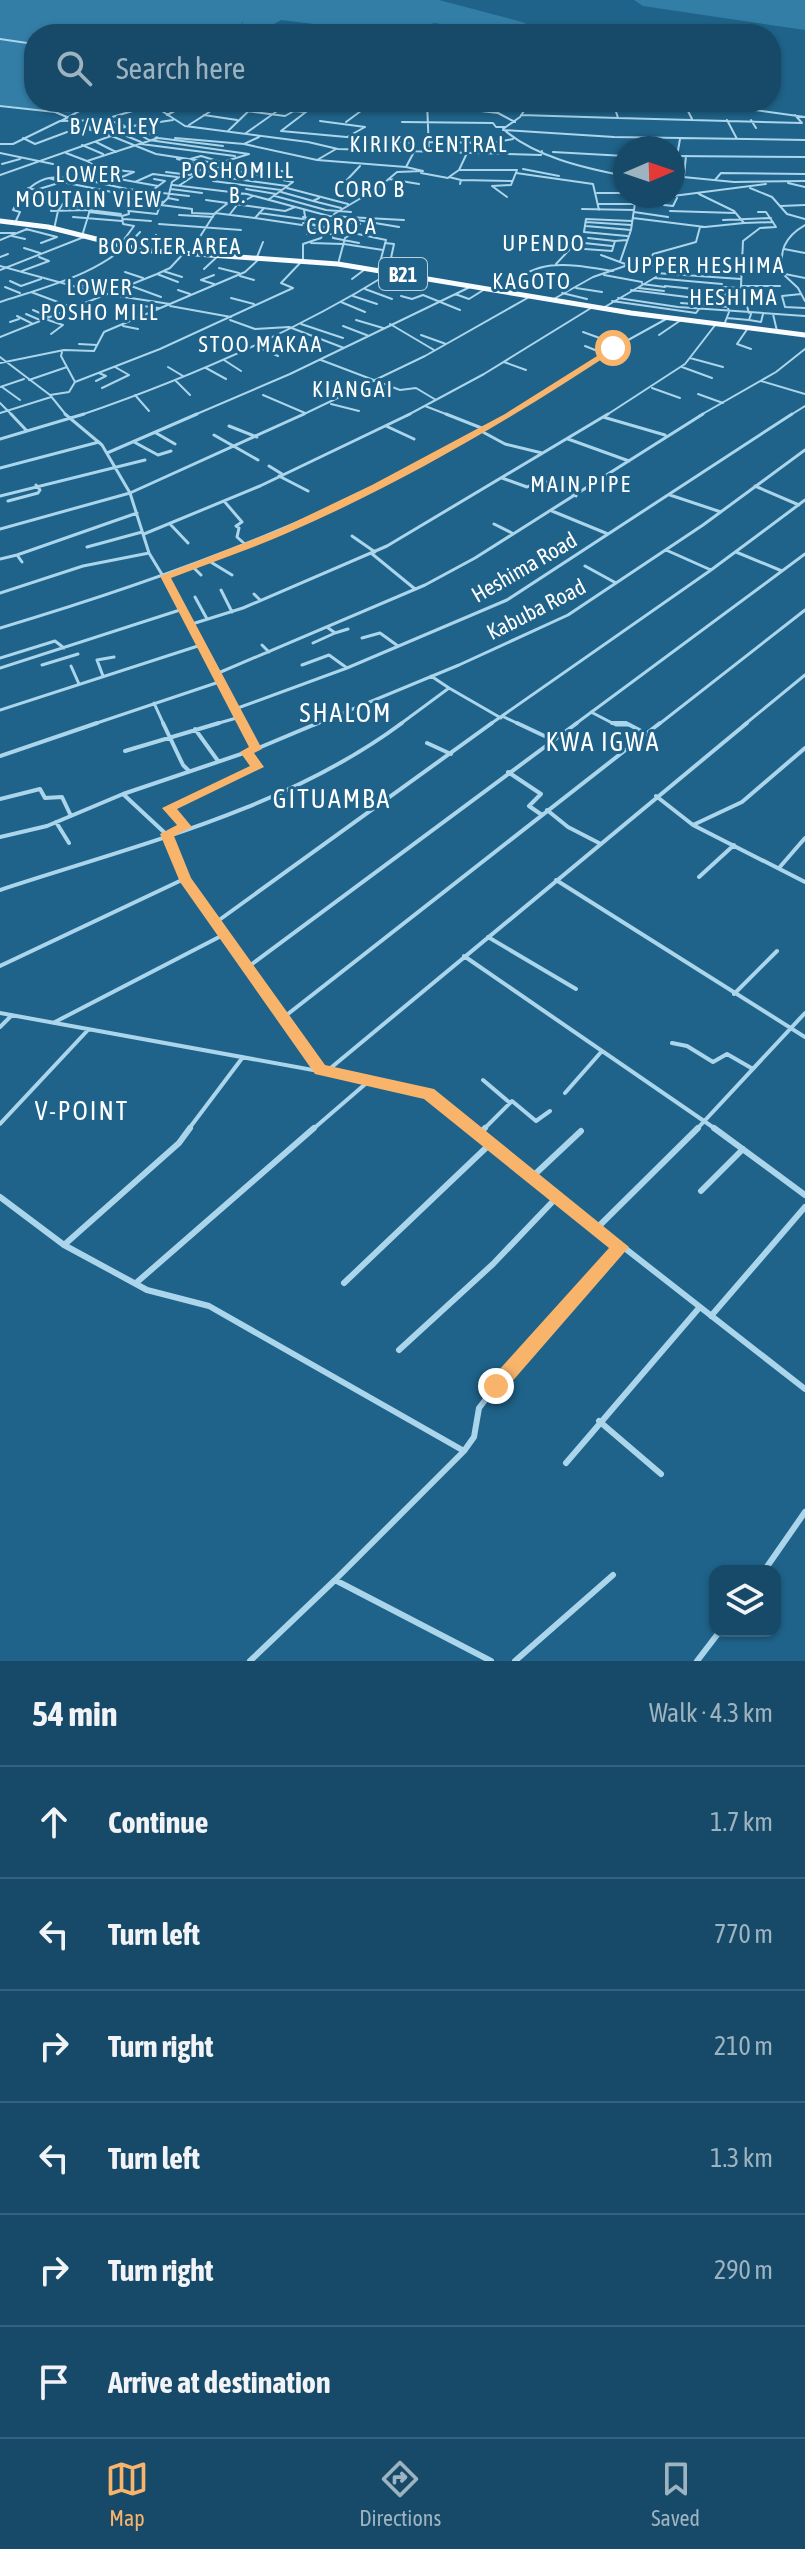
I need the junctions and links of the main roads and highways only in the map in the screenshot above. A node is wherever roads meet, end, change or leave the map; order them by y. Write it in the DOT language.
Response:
graph roads {
  1 [pos="0,221"];
  2 [pos="803,333"];
  1 -- 2 [label="highway, B21"];
}
